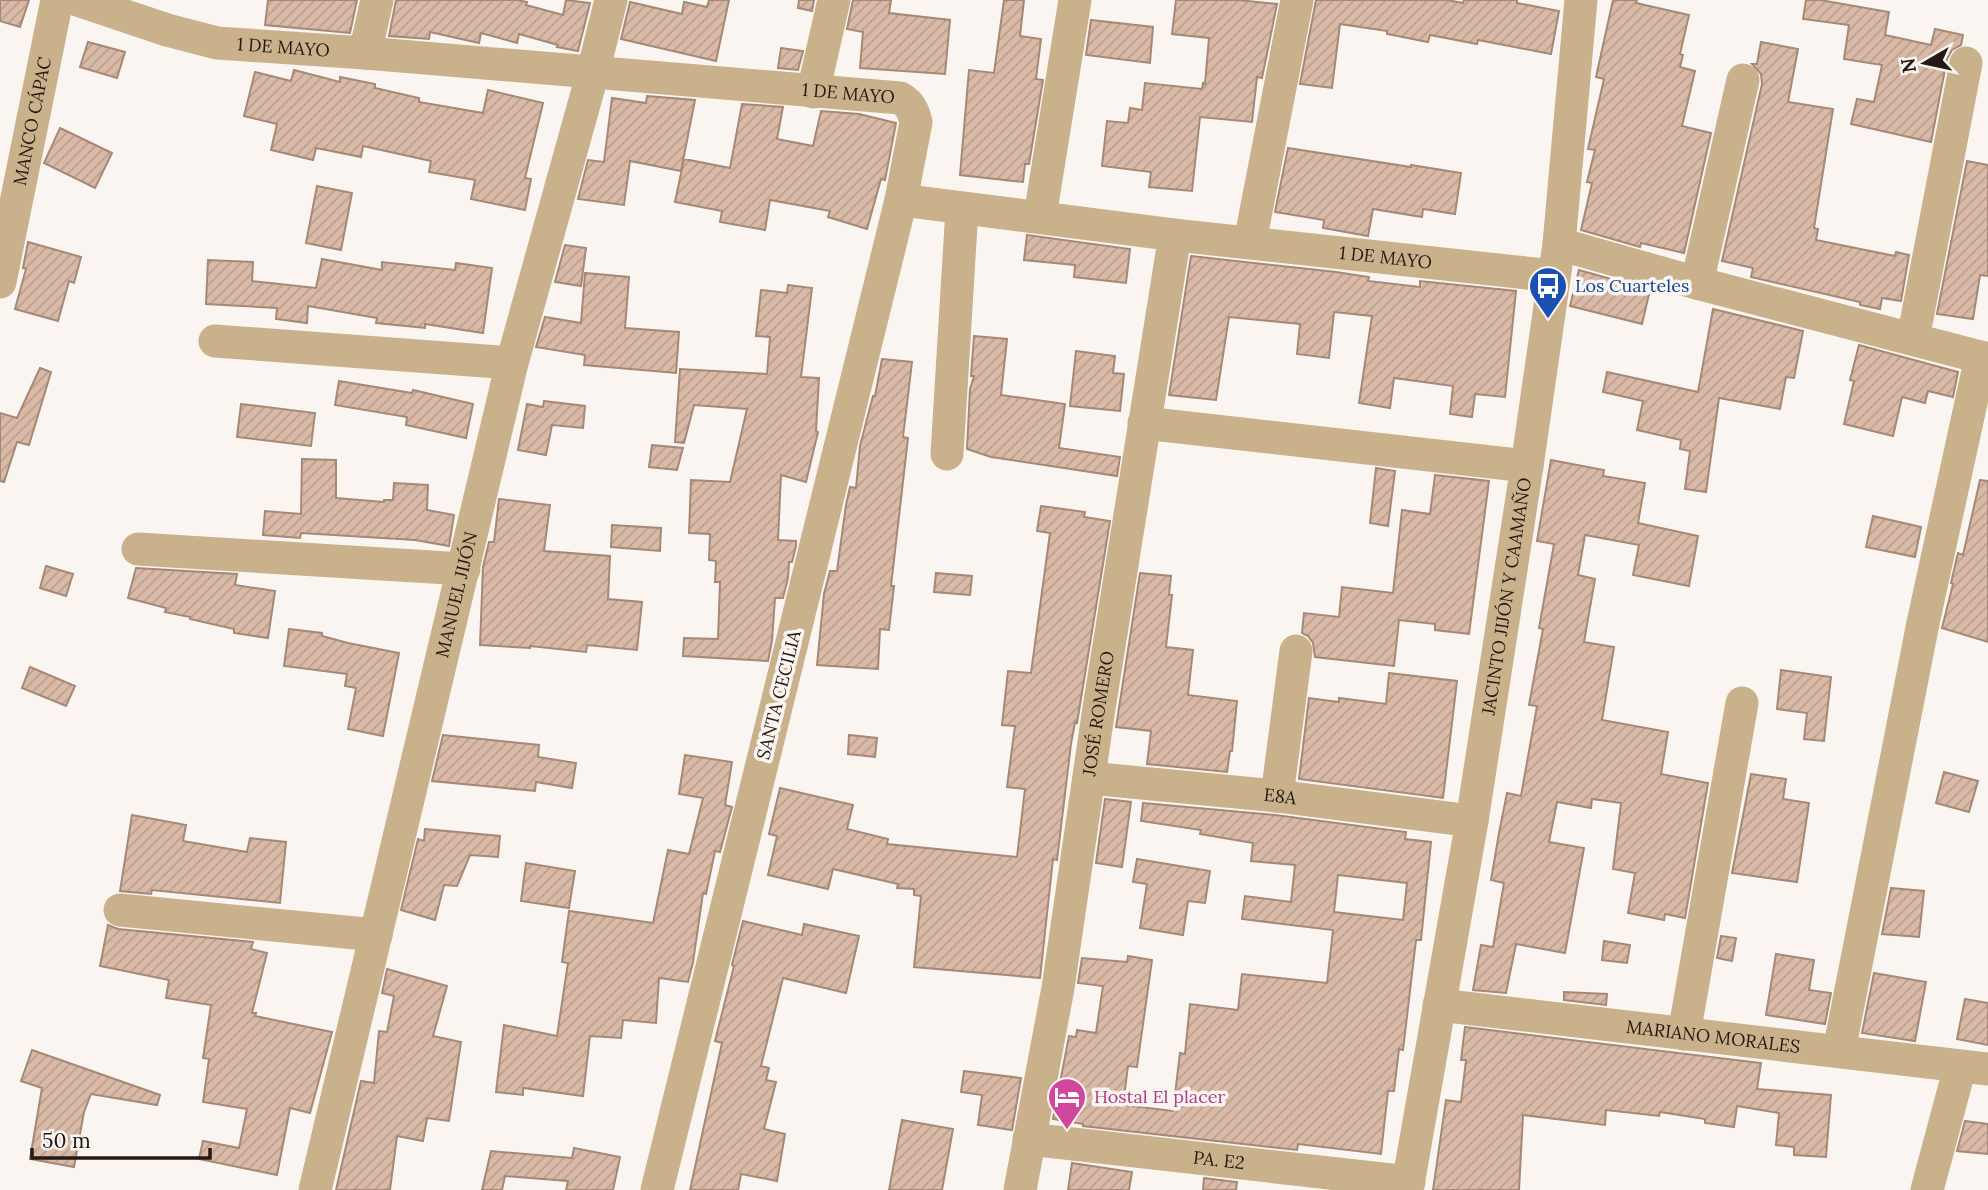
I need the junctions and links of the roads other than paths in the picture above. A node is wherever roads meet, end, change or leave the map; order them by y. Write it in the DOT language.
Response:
graph roads {
  1 [pos="57,0"];
  2 [pos="78,0"];
  3 [pos="377,0"];
  4 [pos="611,0"];
  5 [pos="834,0"];
  6 [pos="1074,0"];
  7 [pos="1297,0"];
  8 [pos="1580,14"];
  9 [pos="365,53"];
  10 [pos="1966,63"];
  11 [pos="593,72"];
  12 [pos="1742,80"];
  13 [pos="813,92"];
  14 [pos="901,200"];
  15 [pos="962,209"];
  16 [pos="1040,216"];
  17 [pos="1175,235"];
  18 [pos="5,242"];
  19 [pos="1250,242"];
  20 [pos="1557,260"];
  21 [pos="0,282"];
  22 [pos="1697,283"];
  23 [pos="1913,339"];
  24 [pos="215,341"];
  25 [pos="1984,358"];
  26 [pos="512,363"];
  27 [pos="1144,422"];
  28 [pos="947,454"];
  29 [pos="1527,466"];
  30 [pos="138,549"];
  31 [pos="464,569"];
  32 [pos="1296,651"];
  33 [pos="1742,703"];
  34 [pos="1089,778"];
  35 [pos="1277,796"];
  36 [pos="1472,821"];
  37 [pos="120,910"];
  38 [pos="376,935"];
  39 [pos="1439,1005"];
  40 [pos="1684,1034"];
  41 [pos="1839,1051"];
  42 [pos="1974,1068"];
  43 [pos="1029,1139"];
  44 [pos="1408,1186"];
  45 [pos="315,1190"];
  46 [pos="657,1190"];
  47 [pos="1020,1190"];
  48 [pos="1927,1190"];
  1 -- 18 [label="street, MANCO CÁPAC"];
  2 -- 9 [label="street, 1 DE MAYO"];
  3 -- 9 [label="street"];
  4 -- 11 [label="street, MANUEL JIJÓN"];
  5 -- 13 [label="street"];
  6 -- 16 [label="street"];
  7 -- 19 [label="street"];
  8 -- 20 [label="street, JACINTO JIJÓN Y CAAMAÑO"];
  9 -- 11 [label="street, 1 DE MAYO"];
  10 -- 23 [label="street"];
  11 -- 13 [label="street, 1 DE MAYO"];
  11 -- 26 [label="street, MANUEL JIJÓN"];
  12 -- 22 [label="street"];
  13 -- 14 [label="street, 1 DE MAYO"];
  14 -- 15 [label="street, 1 DE MAYO"];
  14 -- 46 [label="street, SANTA CECILIA"];
  15 -- 16 [label="street, 1 DE MAYO"];
  15 -- 28 [label="street"];
  16 -- 17 [label="street, 1 DE MAYO"];
  17 -- 19 [label="street, 1 DE MAYO"];
  17 -- 27 [label="street, JOSÉ ROMERO"];
  18 -- 21 [label="street, MANCO CÁPAC"];
  19 -- 20 [label="street, 1 DE MAYO"];
  20 -- 22 [label="street, 1 DE MAYO"];
  20 -- 29 [label="street, JACINTO JIJÓN Y CAAMAÑO"];
  22 -- 23 [label="street, 1 DE MAYO"];
  23 -- 25 [label="street, 1 DE MAYO"];
  24 -- 26 [label="street"];
  25 -- 41 [label="street"];
  26 -- 31 [label="street, MANUEL JIJÓN"];
  27 -- 29 [label="street"];
  27 -- 34 [label="street, JOSÉ ROMERO"];
  29 -- 36 [label="street, JACINTO JIJÓN Y CAAMAÑO"];
  30 -- 31 [label="street"];
  31 -- 38 [label="street, MANUEL JIJÓN"];
  32 -- 35 [label="street"];
  33 -- 40 [label="street"];
  34 -- 35 [label="street, E8A"];
  34 -- 43 [label="street, JOSÉ ROMERO"];
  35 -- 36 [label="street, E8A"];
  36 -- 39 [label="street, JACINTO JIJÓN Y CAAMAÑO"];
  37 -- 38 [label="street"];
  38 -- 45 [label="street, MANUEL JIJÓN"];
  39 -- 40 [label="street, MARIANO MORALES"];
  39 -- 44 [label="street, JACINTO JIJÓN Y CAAMAÑO"];
  40 -- 41 [label="street, MARIANO MORALES"];
  41 -- 42 [label="street, MARIANO MORALES"];
  42 -- 48 [label="street"];
  43 -- 44 [label="street, PA. E2"];
  43 -- 47 [label="street, JOSÉ ROMERO"];
}
